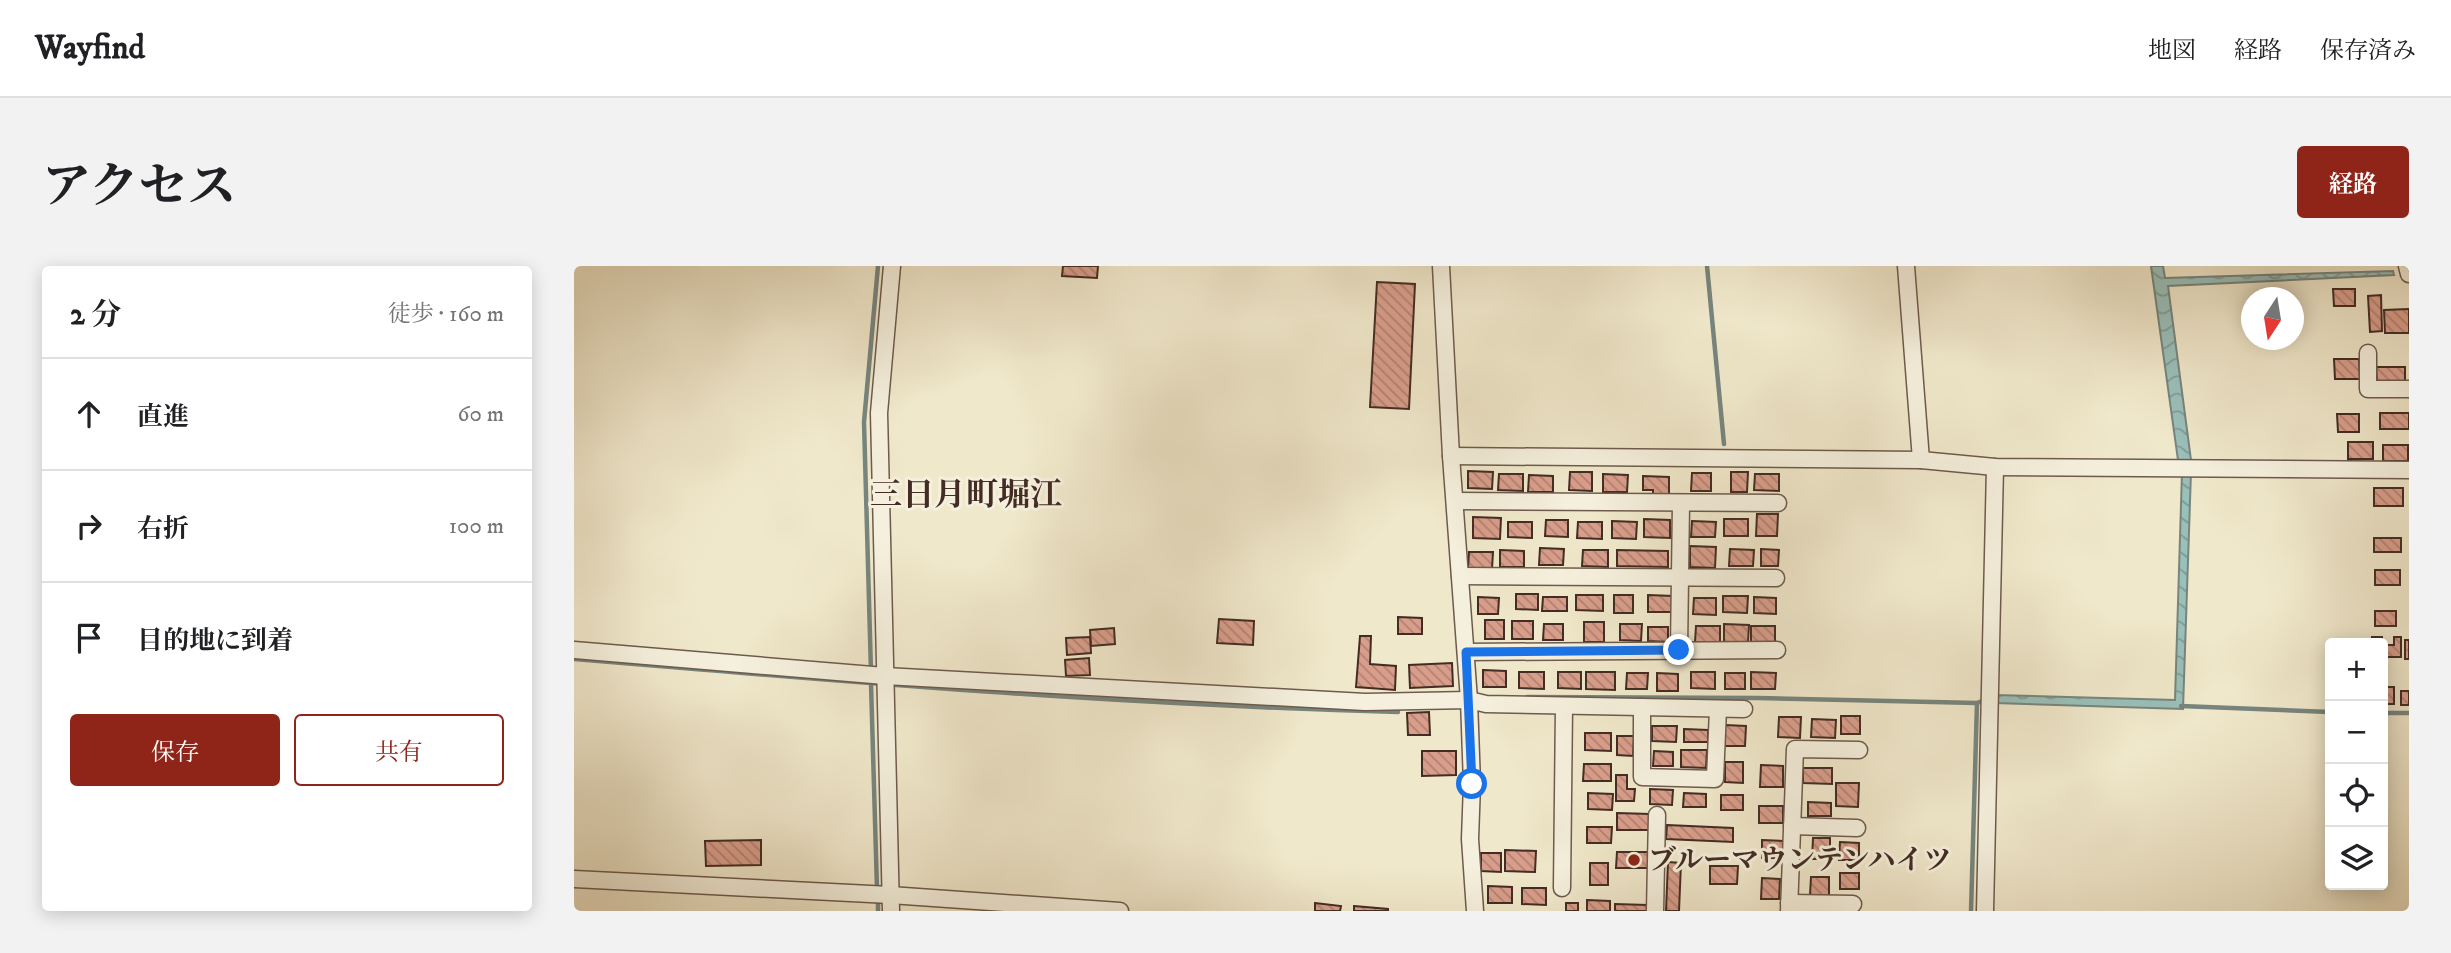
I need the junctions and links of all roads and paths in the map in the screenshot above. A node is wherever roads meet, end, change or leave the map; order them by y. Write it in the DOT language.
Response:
graph roads {
  1 [pos="892,266"];
  2 [pos="1441,266"];
  3 [pos="1906,266"];
  4 [pos="2407,266"];
  5 [pos="2409,274"];
  6 [pos="2368,353"];
  7 [pos="2409,389"];
  8 [pos="1451,456"];
  9 [pos="1921,460"];
  10 [pos="1995,467"];
  11 [pos="2409,470"];
  12 [pos="1455,501"];
  13 [pos="1681,503"];
  14 [pos="1778,503"];
  15 [pos="1460,576"];
  16 [pos="1680,577"];
  17 [pos="1776,578"];
  18 [pos="574,650"];
  19 [pos="1679,650"];
  20 [pos="1777,650"];
  21 [pos="1466,652"];
  22 [pos="885,676"];
  23 [pos="1469,701"];
  24 [pos="1564,706"];
  25 [pos="1643,707"];
  26 [pos="1718,709"];
  27 [pos="1744,709"];
  28 [pos="1858,750"];
  29 [pos="1657,816"];
  30 [pos="1792,826"];
  31 [pos="1857,828"];
  32 [pos="574,879"];
  33 [pos="1562,888"];
  34 [pos="890,903"];
  35 [pos="1853,904"];
  36 [pos="1789,907"];
  37 [pos="1120,911"];
  38 [pos="1475,911"];
  39 [pos="1655,911"];
  40 [pos="1985,911"];
  1 -- 22 [label="street"];
  2 -- 8 [label="street"];
  3 -- 9 [label="street"];
  4 -- 5 [label="street"];
  6 -- 7 [label="street"];
  8 -- 9 [label="street"];
  8 -- 12 [label="street"];
  9 -- 10 [label="street"];
  10 -- 11 [label="street"];
  10 -- 40 [label="street"];
  12 -- 13 [label="street"];
  12 -- 15 [label="street"];
  13 -- 14 [label="street"];
  13 -- 16 [label="street"];
  15 -- 16 [label="street"];
  15 -- 21 [label="street"];
  16 -- 17 [label="street"];
  16 -- 19 [label="street"];
  18 -- 22 [label="street"];
  19 -- 20 [label="street"];
  19 -- 21 [label="street"];
  21 -- 23 [label="street"];
  22 -- 23 [label="street"];
  22 -- 34 [label="street"];
  23 -- 24 [label="street"];
  23 -- 38 [label="street"];
  24 -- 25 [label="street"];
  24 -- 33 [label="street"];
  25 -- 26 [label="street"];
  25 -- 26 [label="street"];
  26 -- 27 [label="street"];
  28 -- 30 [label="street"];
  29 -- 39 [label="street"];
  30 -- 31 [label="street"];
  30 -- 36 [label="street"];
  32 -- 34 [label="street"];
  34 -- 37 [label="street"];
  35 -- 36 [label="street"];
}
